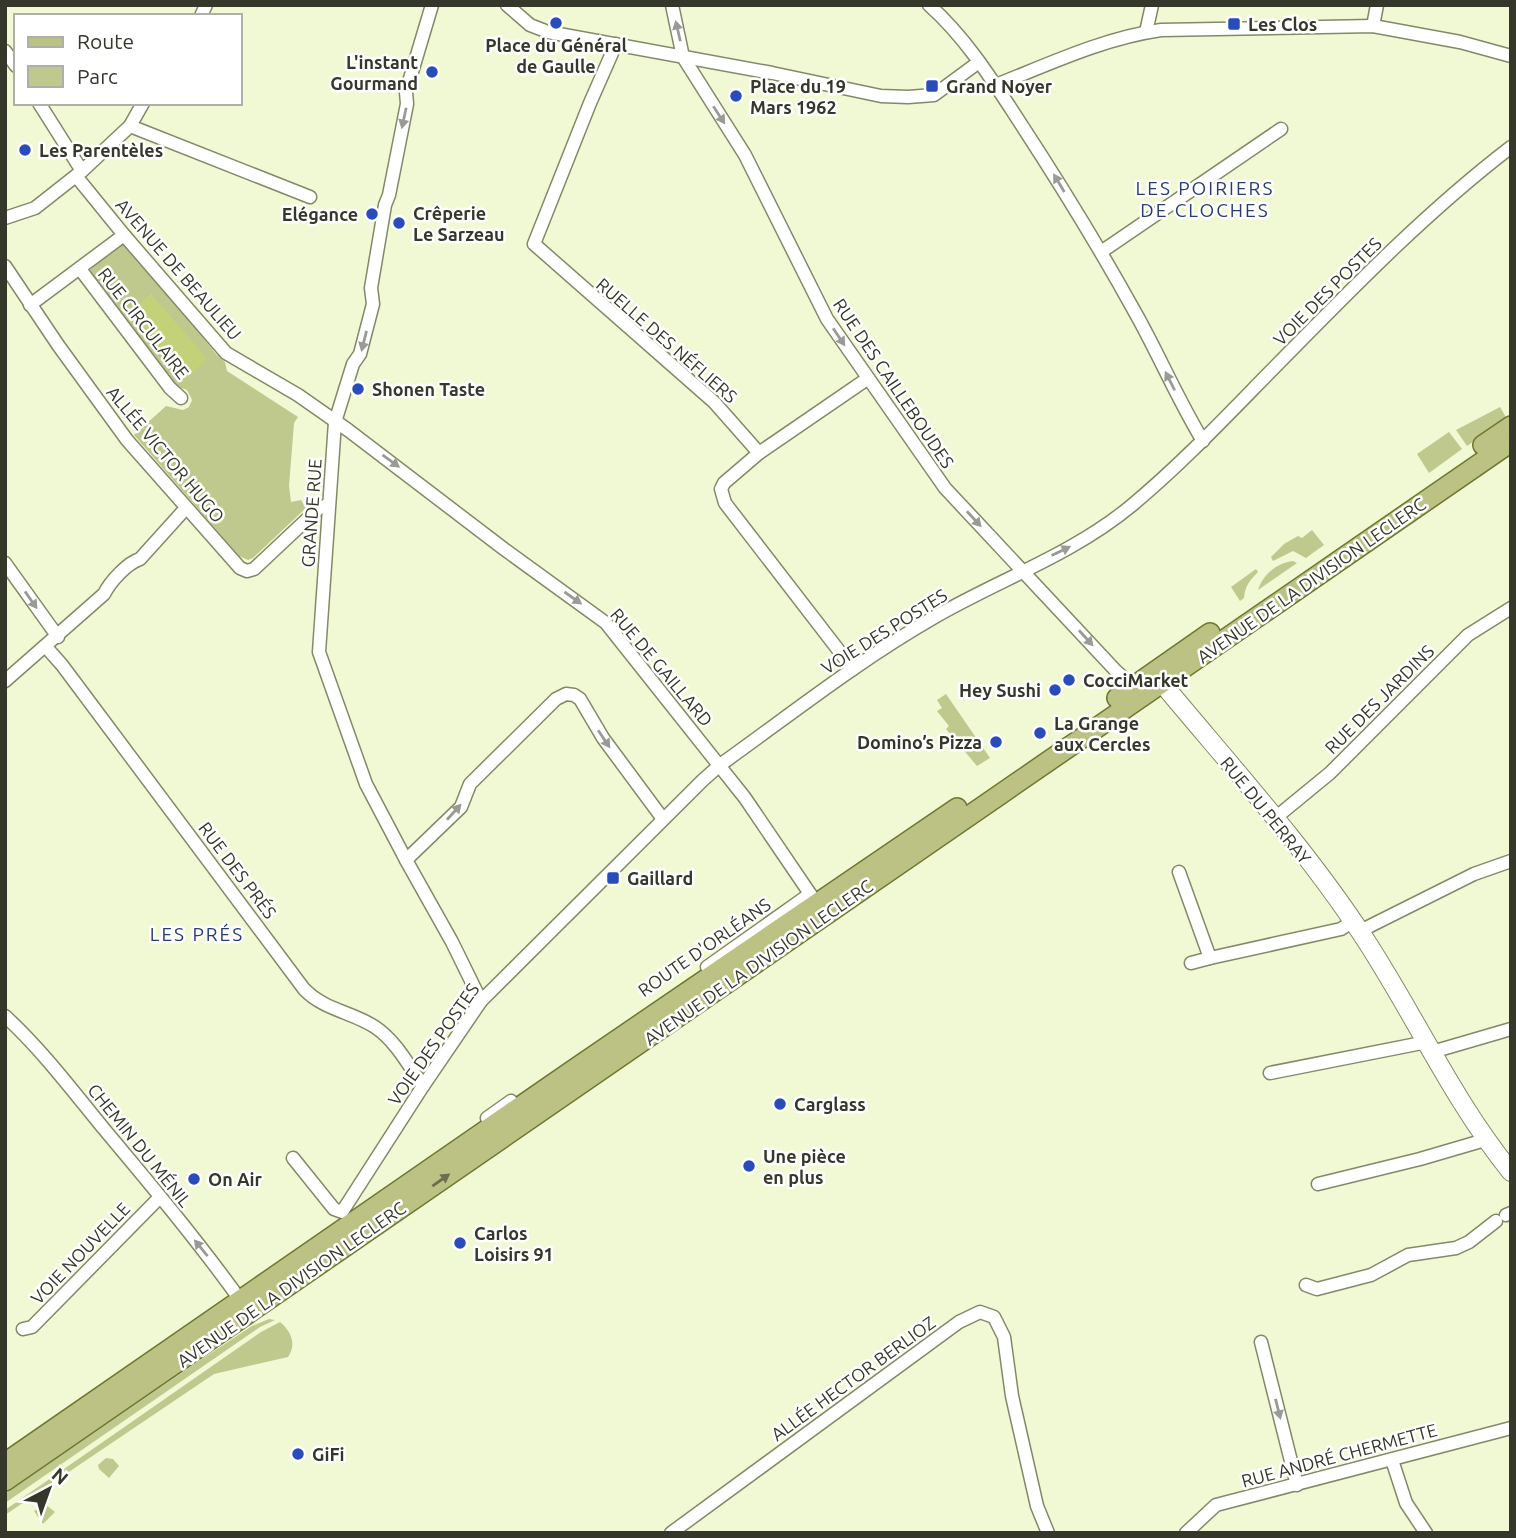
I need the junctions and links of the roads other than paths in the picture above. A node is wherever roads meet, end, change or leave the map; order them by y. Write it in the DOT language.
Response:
graph roads {
  1 [pos="432,5"];
  2 [pos="507,5"];
  3 [pos="672,5"];
  4 [pos="929,5"];
  5 [pos="1152,5"];
  6 [pos="1377,5"];
  7 [pos="1373,26"];
  8 [pos="1146,32"];
  9 [pos="616,44"];
  10 [pos="1511,56"];
  11 [pos="683,57"];
  12 [pos="705,61"];
  13 [pos="979,62"];
  14 [pos="694,76"];
  15 [pos="996,85"];
  16 [pos="40,105"];
  17 [pos="142,105"];
  18 [pos="130,126"];
  19 [pos="1282,129"];
  20 [pos="1511,147"];
  21 [pos="79,173"];
  22 [pos="310,197"];
  23 [pos="5,218"];
  24 [pos="124,235"];
  25 [pos="1101,252"];
  26 [pos="5,266"];
  27 [pos="80,269"];
  28 [pos="30,306"];
  29 [pos="867,379"];
  30 [pos="181,398"];
  31 [pos="335,422"];
  32 [pos="1511,426"];
  33 [pos="1203,441"];
  34 [pos="1511,442"];
  35 [pos="759,453"];
  36 [pos="328,505"];
  37 [pos="186,508"];
  38 [pos="5,563"];
  39 [pos="1022,571"];
  40 [pos="1511,608"];
  41 [pos="58,637"];
  42 [pos="46,647"];
  43 [pos="853,669"];
  44 [pos="5,681"];
  45 [pos="1162,682"];
  46 [pos="1133,686"];
  47 [pos="720,765"];
  48 [pos="1273,818"];
  49 [pos="663,819"];
  50 [pos="405,860"];
  51 [pos="1511,861"];
  52 [pos="1179,872"];
  53 [pos="813,899"];
  54 [pos="1360,930"];
  55 [pos="1210,958"];
  56 [pos="1191,963"];
  57 [pos="481,1001"];
  58 [pos="5,1016"];
  59 [pos="619,1029"];
  60 [pos="1511,1029"];
  61 [pos="1429,1047"];
  62 [pos="599,1052"];
  63 [pos="1270,1073"];
  64 [pos="423,1086"];
  65 [pos="492,1126"];
  66 [pos="1485,1140"];
  67 [pos="293,1158"];
  68 [pos="1511,1172"];
  69 [pos="1318,1184"];
  70 [pos="160,1197"];
  71 [pos="342,1212"];
  72 [pos="1504,1216"];
  73 [pos="334,1237"];
  74 [pos="1306,1285"];
  75 [pos="241,1301"];
  76 [pos="271,1315"];
  77 [pos="23,1329"];
  78 [pos="198,1339"];
  79 [pos="1261,1342"];
  80 [pos="1511,1428"];
  81 [pos="5,1452"];
  82 [pos="1392,1460"];
  83 [pos="5,1463"];
  84 [pos="5,1481"];
  85 [pos="1297,1485"];
  86 [pos="671,1533"];
  87 [pos="1048,1533"];
  88 [pos="1186,1533"];
  89 [pos="1426,1533"];
  1 -- 31 [label="street, GRANDE RUE, one-way"];
  2 -- 9 [label="street"];
  11 -- 3 [label="street, RUE DES CAILLEBOUDES, one-way"];
  4 -- 13 [label="street"];
  5 -- 8 [label="street"];
  6 -- 7 [label="street"];
  7 -- 8 [label="street"];
  7 -- 10 [label="street"];
  8 -- 15 [label="street"];
  9 -- 11 [label="street"];
  9 -- 35 [label="street, RUELLE DES NÉFLIERS"];
  11 -- 12 [label="street"];
  11 -- 14 [label="street, RUE DES CAILLEBOUDES"];
  12 -- 13 [label="street"];
  12 -- 14 [label="street"];
  13 -- 15 [label="street"];
  14 -- 29 [label="street, RUE DES CAILLEBOUDES, one-way"];
  25 -- 15 [label="street, one-way"];
  16 -- 21 [label="street, AVENUE DE BEAULIEU"];
  17 -- 18 [label="street"];
  18 -- 21 [label="street"];
  18 -- 22 [label="street"];
  19 -- 25 [label="street"];
  20 -- 33 [label="street, VOIE DES POSTES"];
  21 -- 23 [label="street"];
  21 -- 24 [label="street, AVENUE DE BEAULIEU"];
  24 -- 27 [label="street"];
  24 -- 31 [label="street, AVENUE DE BEAULIEU"];
  33 -- 25 [label="street, one-way"];
  26 -- 28 [label="street, ALLÉE VICTOR HUGO"];
  27 -- 28 [label="street"];
  27 -- 30 [label="street, RUE CIRCULAIRE"];
  28 -- 37 [label="street, ALLÉE VICTOR HUGO"];
  29 -- 35 [label="street"];
  29 -- 39 [label="street, RUE DES CAILLEBOUDES, one-way"];
  31 -- 36 [label="street, GRANDE RUE"];
  31 -- 47 [label="street, RUE DE GAILLARD, one-way"];
  32 -- 46 [label="main road, AVENUE DE LA DIVISION LECLERC"];
  39 -- 33 [label="street, VOIE DES POSTES, one-way"];
  34 -- 45 [label="main road, AVENUE DE LA DIVISION LECLERC"];
  35 -- 43 [label="street"];
  36 -- 37 [label="street, ALLÉE VICTOR HUGO"];
  36 -- 50 [label="street, GRANDE RUE"];
  37 -- 41 [label="street"];
  38 -- 41 [label="street, one-way"];
  39 -- 43 [label="street, VOIE DES POSTES"];
  39 -- 46 [label="street, RUE DES CAILLEBOUDES, one-way"];
  40 -- 48 [label="street, RUE DES JARDINS"];
  41 -- 42 [label="street"];
  42 -- 44 [label="street"];
  42 -- 64 [label="street, RUE DES PRÉS"];
  43 -- 47 [label="street, VOIE DES POSTES"];
  45 -- 46 [label="street"];
  45 -- 48 [label="street, RUE DU PERRAY"];
  78 -- 45 [label="main road, AVENUE DE LA DIVISION LECLERC, one-way"];
  46 -- 53 [label="main road, AVENUE DE LA DIVISION LECLERC"];
  47 -- 49 [label="street, VOIE DES POSTES"];
  47 -- 53 [label="street, RUE DE GAILLARD"];
  48 -- 54 [label="street, RUE DU PERRAY"];
  50 -- 49 [label="street, one-way"];
  49 -- 57 [label="street, VOIE DES POSTES"];
  50 -- 57 [label="street, GRANDE RUE"];
  51 -- 54 [label="street"];
  52 -- 55 [label="street"];
  53 -- 59 [label="street, ROUTE D'ORLÉANS"];
  53 -- 62 [label="main road, AVENUE DE LA DIVISION LECLERC"];
  54 -- 55 [label="street"];
  54 -- 61 [label="street, RUE DU PERRAY"];
  55 -- 56 [label="street"];
  57 -- 64 [label="street, VOIE DES POSTES"];
  58 -- 70 [label="street, CHEMIN DU MÉNIL"];
  59 -- 62 [label="street, ROUTE D'ORLÉANS"];
  59 -- 65 [label="street, ROUTE D'ORLÉANS"];
  60 -- 61 [label="street"];
  61 -- 63 [label="street"];
  61 -- 66 [label="street, RUE DU PERRAY"];
  62 -- 65 [label="main road, AVENUE DE LA DIVISION LECLERC"];
  64 -- 71 [label="street, VOIE DES POSTES"];
  65 -- 73 [label="main road, AVENUE DE LA DIVISION LECLERC"];
  66 -- 68 [label="street, RUE DU PERRAY"];
  66 -- 69 [label="street"];
  67 -- 71 [label="street"];
  75 -- 70 [label="street, CHEMIN DU MÉNIL, one-way"];
  70 -- 77 [label="street, VOIE NOUVELLE"];
  71 -- 73 [label="street, VOIE DES POSTES"];
  72 -- 74 [label="street"];
  73 -- 75 [label="main road, AVENUE DE LA DIVISION LECLERC"];
  75 -- 78 [label="main road, AVENUE DE LA DIVISION LECLERC"];
  76 -- 78 [label="main road"];
  78 -- 81 [label="main road"];
  78 -- 83 [label="main road, AVENUE DE LA DIVISION LECLERC"];
  78 -- 84 [label="main road, AVENUE DE LA DIVISION LECLERC"];
  79 -- 85 [label="street, one-way"];
  80 -- 82 [label="street, RUE ANDRÉ CHERMETTE"];
  82 -- 85 [label="street, RUE ANDRÉ CHERMETTE"];
  82 -- 89 [label="street"];
  85 -- 88 [label="street, RUE ANDRÉ CHERMETTE"];
  86 -- 87 [label="street, ALLÉE HECTOR BERLIOZ"];
}
